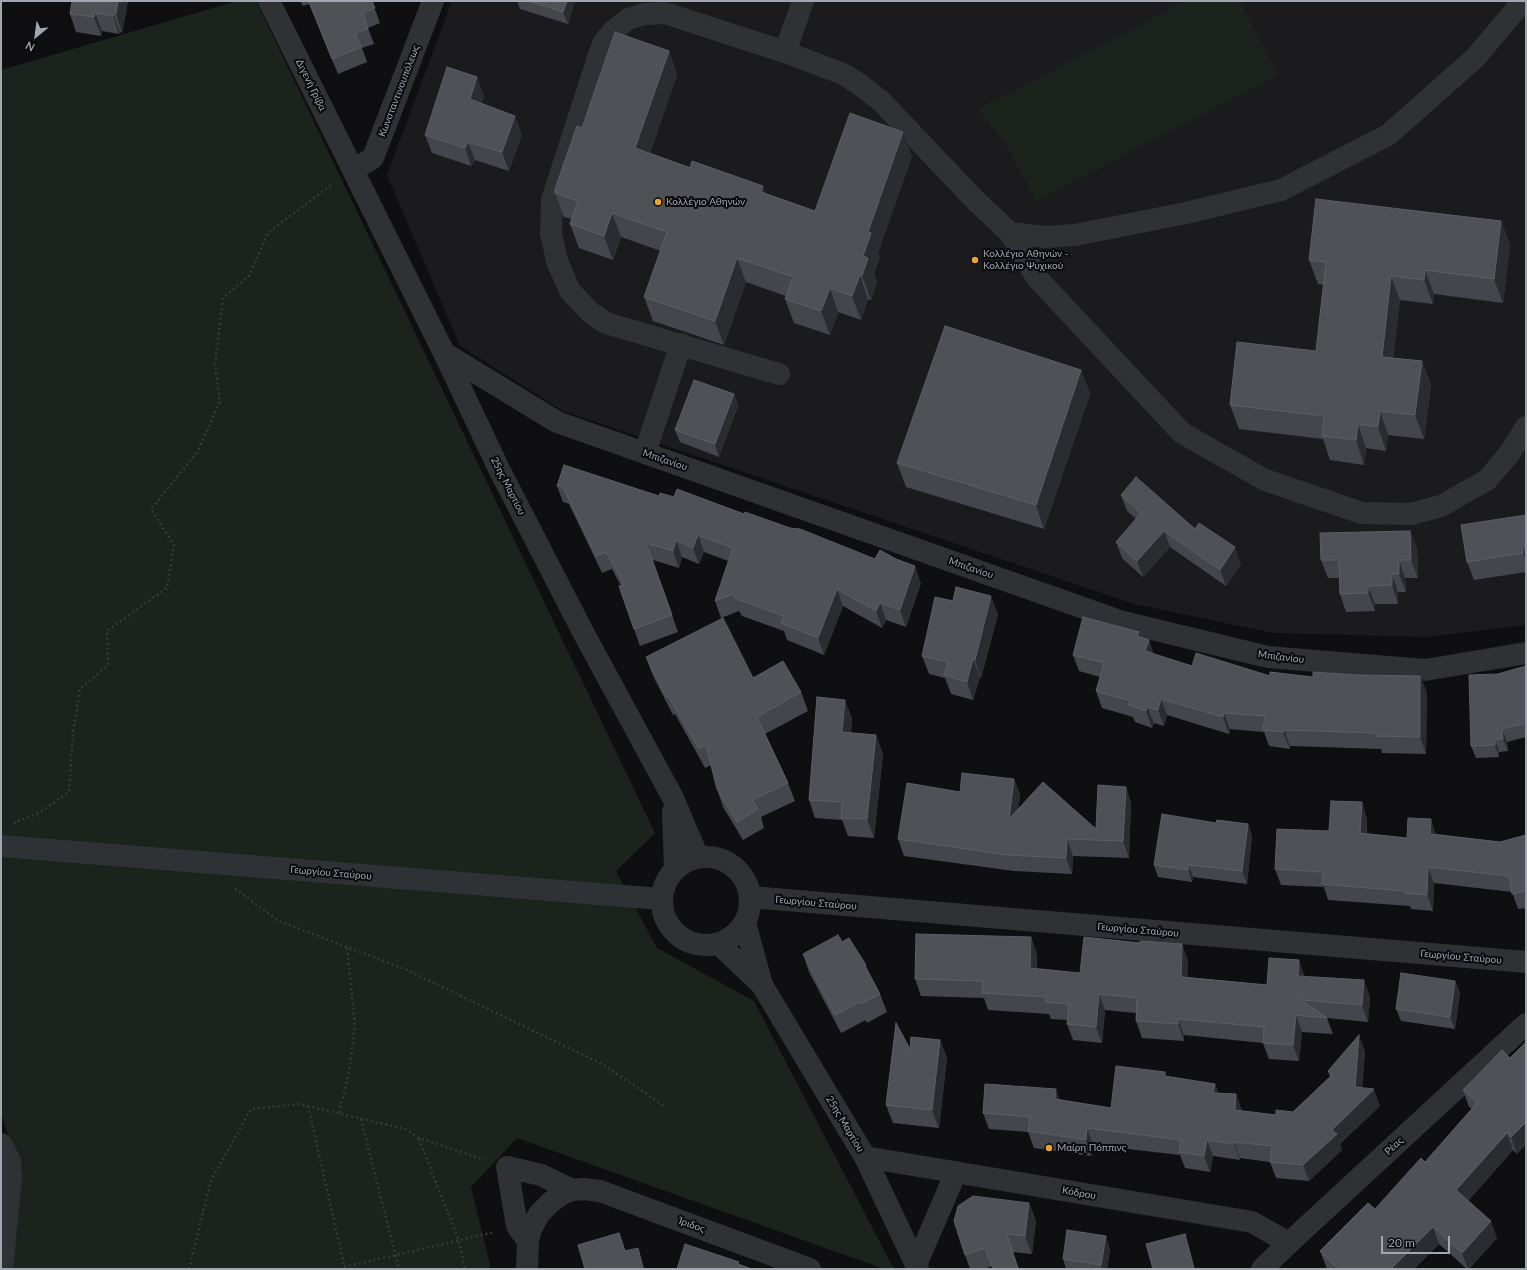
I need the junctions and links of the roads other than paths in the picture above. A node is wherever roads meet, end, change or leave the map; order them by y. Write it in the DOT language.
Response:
graph roads {
  1 [pos="269,1"];
  2 [pos="433,1"];
  3 [pos="803,1"];
  4 [pos="1523,1"];
  5 [pos="785,52"];
  6 [pos="353,170"];
  7 [pos="1010,233"];
  8 [pos="681,344"];
  9 [pos="444,353"];
  10 [pos="779,374"];
  11 [pos="1526,427"];
  12 [pos="645,453"];
  13 [pos="1526,653"];
  14 [pos="673,798"];
  15 [pos="5,846"];
  16 [pos="698,857"];
  17 [pos="675,869"];
  18 [pos="751,897"];
  19 [pos="662,899"];
  20 [pos="745,923"];
  21 [pos="719,944"];
  22 [pos="1526,962"];
  23 [pos="762,985"];
  24 [pos="1526,1024"];
  25 [pos="1,1144"];
  26 [pos="865,1157"];
  27 [pos="956,1172"];
  28 [pos="6,1178"];
  29 [pos="572,1190"];
  30 [pos="522,1234"];
  31 [pos="1289,1242"];
  32 [pos="917,1267"];
  33 [pos="2,1269"];
  34 [pos="527,1269"];
  35 [pos="810,1269"];
  36 [pos="1262,1269"];
  1 -- 6 [label="street, Διγενή Γρίβα"];
  2 -- 6 [label="street, Κωνσταντινουπόλεως"];
  3 -- 5 [label="street"];
  4 -- 7 [label="street"];
  5 -- 7 [label="street"];
  5 -- 8 [label="street"];
  6 -- 9 [label="street, 25ης Μαρτίου"];
  7 -- 11 [label="street"];
  8 -- 10 [label="street"];
  8 -- 12 [label="street"];
  9 -- 12 [label="street, Μπιζανίου"];
  9 -- 14 [label="street, 25ης Μαρτίου"];
  12 -- 13 [label="street, Μπιζανίου"];
  14 -- 16 [label="street, 25ης Μαρτίου"];
  14 -- 17 [label="street, 25ης Μαρτίου"];
  15 -- 19 [label="street, Γεωργίου Σταύρου"];
  16 -- 17 [label="street"];
  16 -- 18 [label="street"];
  17 -- 19 [label="street"];
  18 -- 20 [label="street"];
  18 -- 22 [label="street, Γεωργίου Σταύρου"];
  19 -- 21 [label="street"];
  20 -- 21 [label="street"];
  20 -- 23 [label="street, 25ης Μαρτίου"];
  21 -- 23 [label="street, 25ης Μαρτίου"];
  23 -- 26 [label="street, 25ης Μαρτίου"];
  24 -- 31 [label="street, Ρέας"];
  25 -- 28 [label="street"];
  26 -- 27 [label="street, Κόδρου"];
  26 -- 32 [label="street, 25ης Μαρτίου"];
  27 -- 31 [label="street, Κόδρου"];
  27 -- 32 [label="street"];
  28 -- 33 [label="street"];
  29 -- 30 [label="street"];
  29 -- 30 [label="street"];
  29 -- 35 [label="street, Ίριδος"];
  30 -- 34 [label="street"];
  31 -- 36 [label="street, Ρέας"];
}
